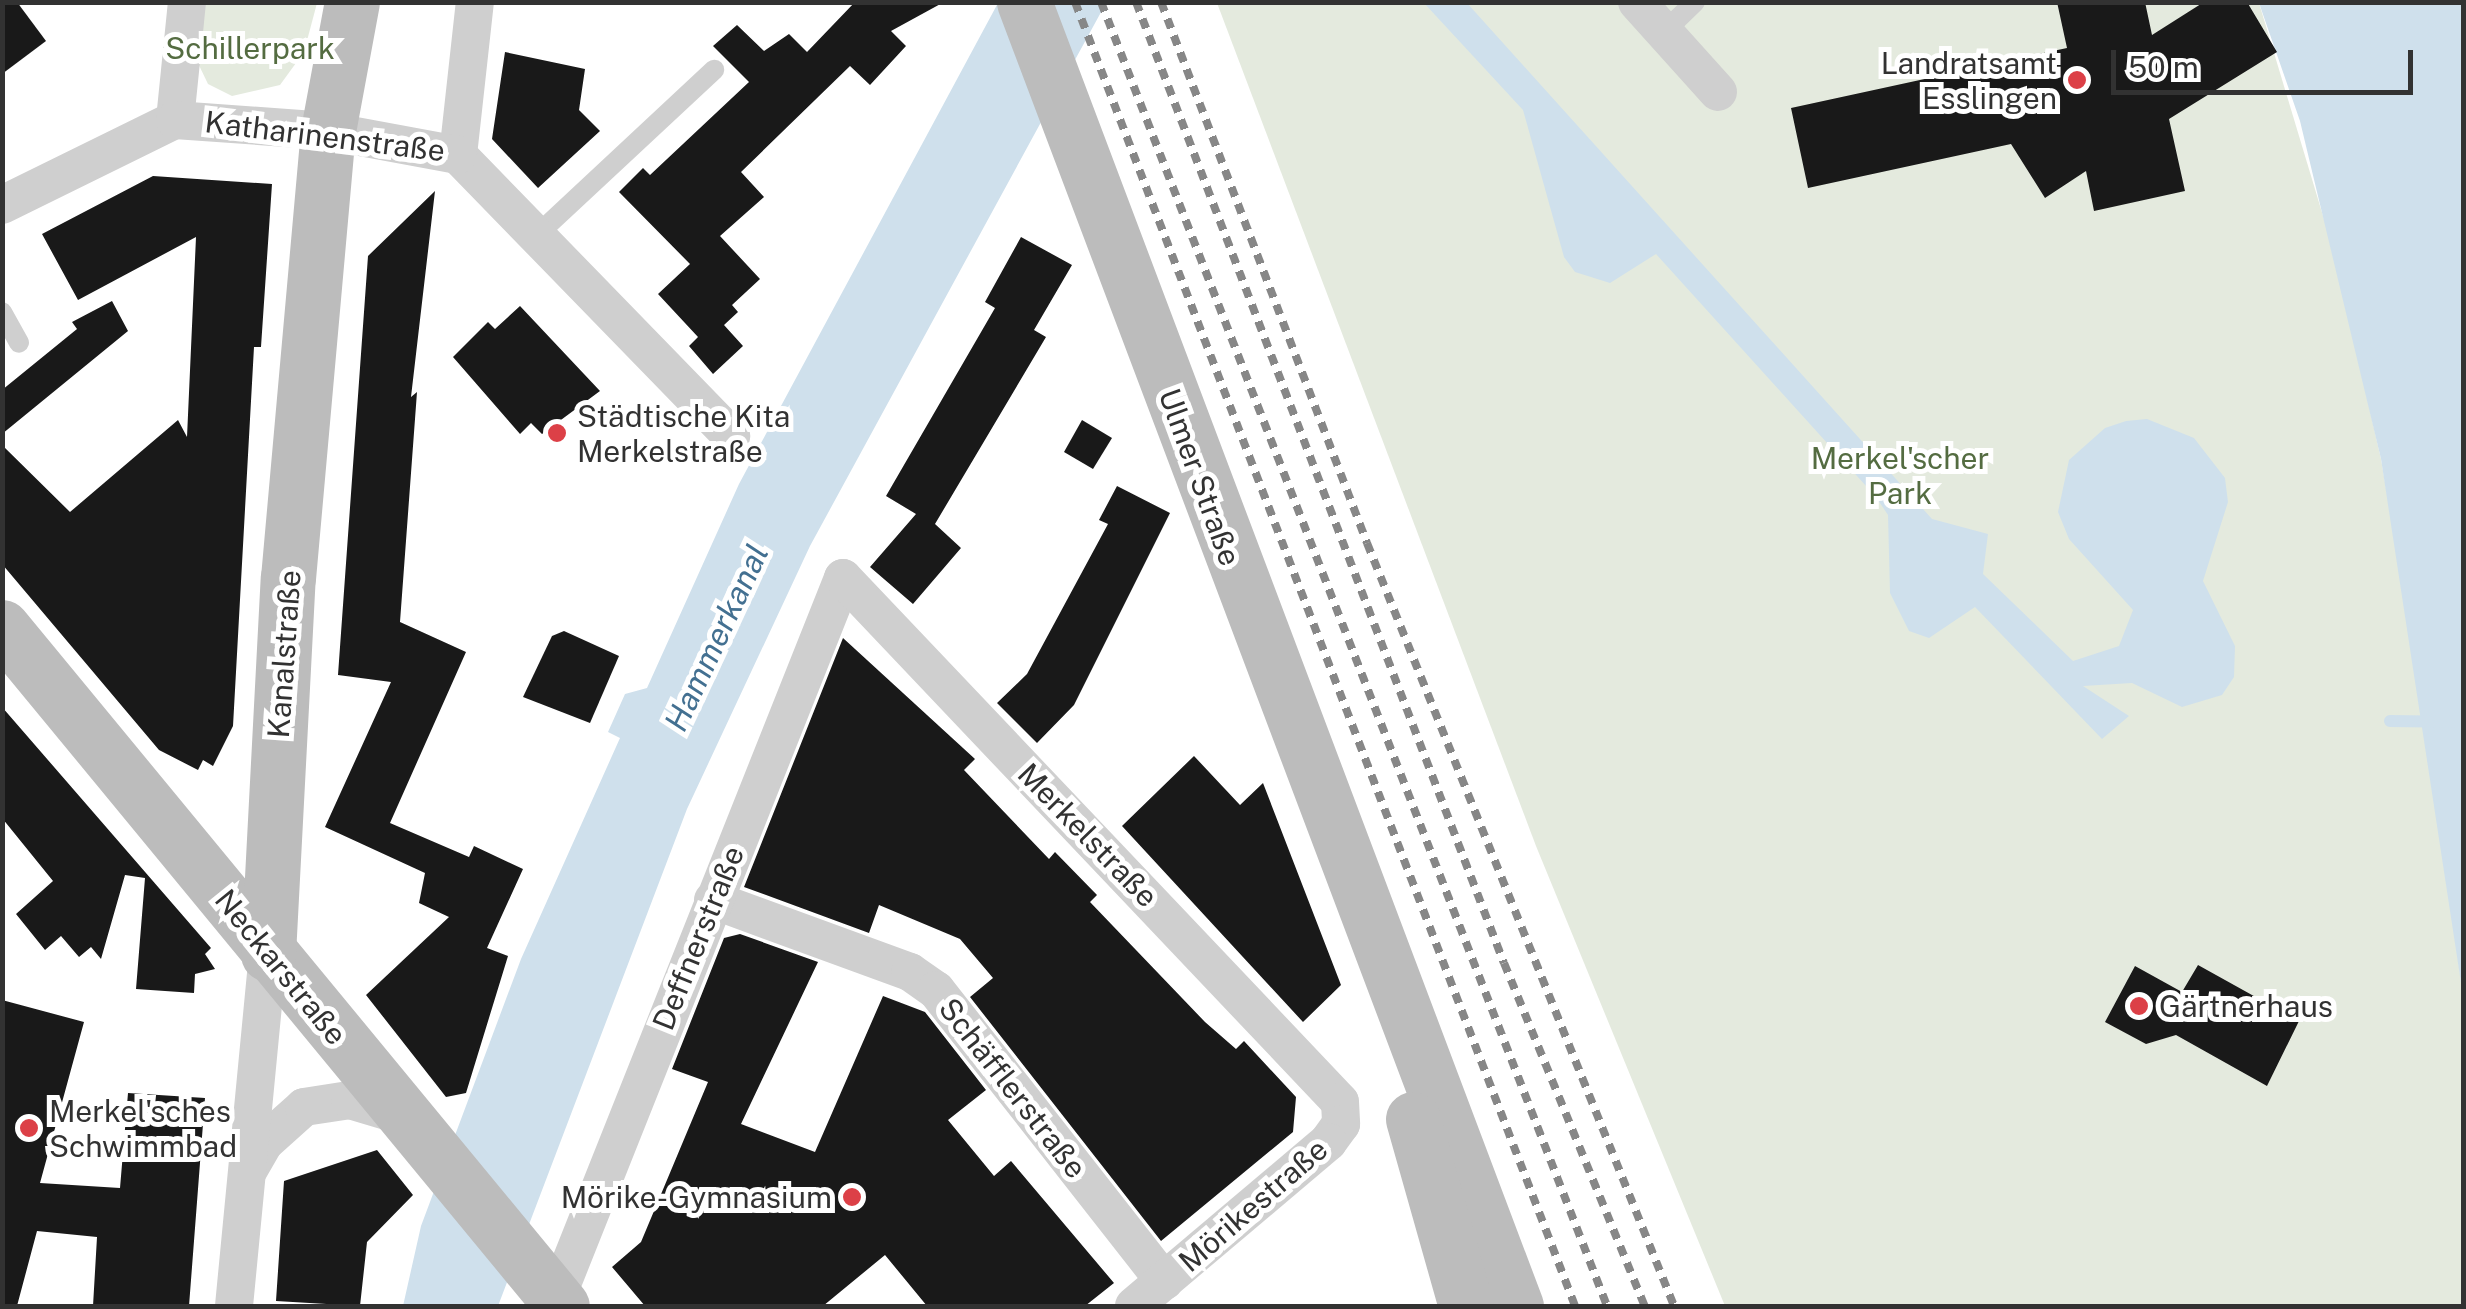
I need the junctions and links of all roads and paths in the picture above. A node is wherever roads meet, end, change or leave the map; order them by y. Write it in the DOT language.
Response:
graph roads {
  1 [pos="187,2"];
  2 [pos="352,2"];
  3 [pos="475,2"];
  4 [pos="1024,2"];
  5 [pos="1637,2"];
  6 [pos="1695,2"];
  7 [pos="1664,32"];
  8 [pos="714,70"];
  9 [pos="1718,92"];
  10 [pos="175,120"];
  11 [pos="328,131"];
  12 [pos="458,155"];
  13 [pos="2,205"];
  14 [pos="538,234"];
  15 [pos="2,312"];
  16 [pos="19,343"];
  17 [pos="732,436"];
  18 [pos="842,578"];
  19 [pos="2,627"];
  20 [pos="713,900"];
  21 [pos="268,954"];
  22 [pos="1334,1091"];
  23 [pos="420,1135"];
  24 [pos="244,1178"];
  25 [pos="1164,1281"];
  26 [pos="555,1297"];
  27 [pos="1504,1302"];
  28 [pos="234,1306"];
  29 [pos="1134,1306"];
  1 -- 10 [label="street"];
  2 -- 11 [label="street, Kanalstraße"];
  3 -- 12 [label="street, Katharinenstraße"];
  4 -- 27 [label="street, Ulmer Straße"];
  5 -- 7 [label="street"];
  6 -- 7 [label="lane"];
  7 -- 9 [label="street"];
  8 -- 14 [label="lane"];
  10 -- 11 [label="street, Katharinenstraße"];
  10 -- 13 [label="street, Katharinenstraße"];
  11 -- 12 [label="street, Katharinenstraße"];
  11 -- 21 [label="street, Kanalstraße"];
  12 -- 14 [label="street"];
  14 -- 17 [label="street"];
  15 -- 16 [label="lane"];
  18 -- 20 [label="street, Deffnerstraße"];
  18 -- 22 [label="street, Merkelstraße"];
  19 -- 21 [label="street, Neckarstraße"];
  20 -- 25 [label="street, Schäfflerstraße"];
  20 -- 26 [label="street, Deffnerstraße"];
  21 -- 23 [label="street, Neckarstraße"];
  21 -- 24 [label="street, Kanalstraße"];
  22 -- 25 [label="street, Mörikestraße"];
  23 -- 24 [label="street, Kanalstraße"];
  23 -- 26 [label="street, Neckarstraße"];
  24 -- 28 [label="street, Kanalstraße"];
  25 -- 29 [label="street, Mörikestraße"];
}
